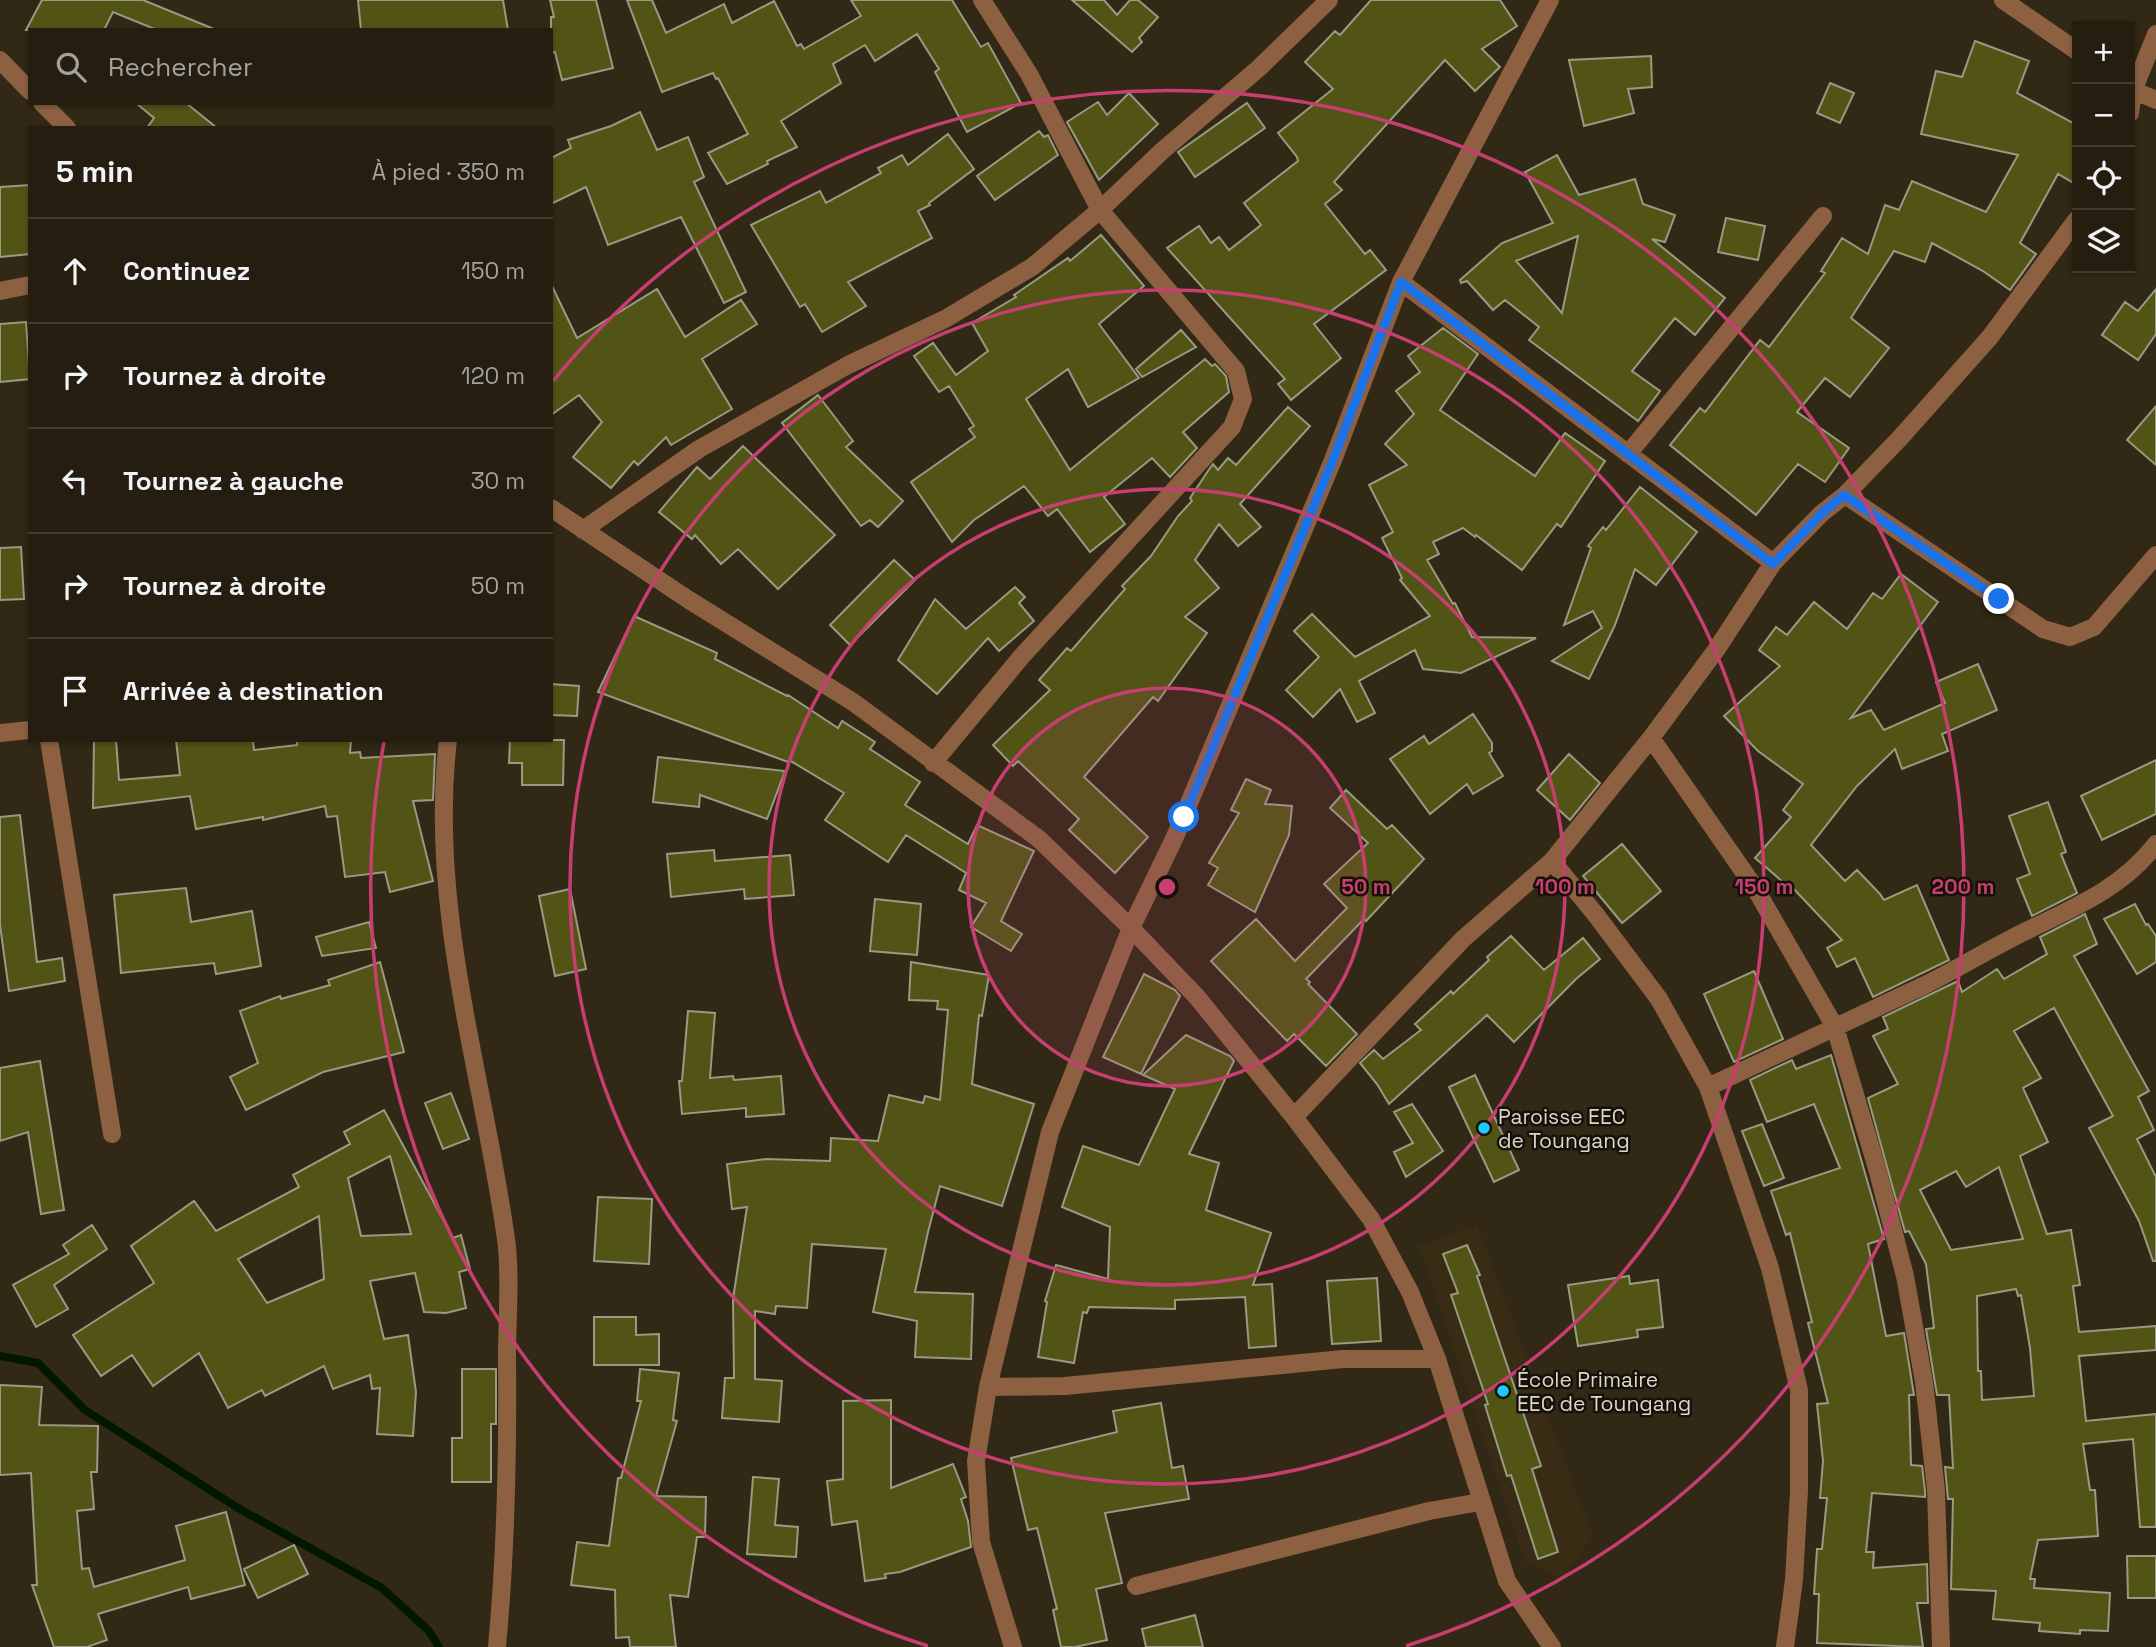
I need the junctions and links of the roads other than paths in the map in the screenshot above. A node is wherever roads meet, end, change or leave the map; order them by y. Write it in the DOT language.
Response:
graph roads {
  1 [pos="982,0"];
  2 [pos="1329,0"];
  3 [pos="1550,0"];
  4 [pos="2003,0"];
  5 [pos="2156,34"];
  6 [pos="2072,48"];
  7 [pos="0,60"];
  8 [pos="2135,84"];
  9 [pos="28,89"];
  10 [pos="2135,91"];
  11 [pos="2156,100"];
  12 [pos="44,105"];
  13 [pos="65,126"];
  14 [pos="1100,210"];
  15 [pos="1823,216"];
  16 [pos="2072,226"];
  17 [pos="1401,282"];
  18 [pos="28,285"];
  19 [pos="0,291"];
  20 [pos="1628,454"];
  21 [pos="1844,495"];
  22 [pos="553,509"];
  23 [pos="583,530"];
  24 [pos="2156,555"];
  25 [pos="1773,564"];
  26 [pos="28,730"];
  27 [pos="0,733"];
  28 [pos="1651,737"];
  29 [pos="49,742"];
  30 [pos="448,742"];
  31 [pos="933,763"];
  32 [pos="2156,844"];
  33 [pos="1552,861"];
  34 [pos="1131,928"];
  35 [pos="1835,1027"];
  36 [pos="1708,1087"];
  37 [pos="1294,1117"];
  38 [pos="113,1134"];
  39 [pos="1437,1359"];
  40 [pos="988,1387"];
  41 [pos="1480,1502"];
  42 [pos="1136,1586"];
  43 [pos="496,1647"];
  44 [pos="1013,1647"];
  45 [pos="1552,1647"];
  46 [pos="1785,1647"];
  47 [pos="1941,1647"];
  1 -- 14 [label="street"];
  2 -- 14 [label="street"];
  3 -- 17 [label="street"];
  4 -- 6 [label="street"];
  5 -- 8 [label="street"];
  7 -- 9 [label="street"];
  10 -- 11 [label="street"];
  12 -- 13 [label="street"];
  14 -- 23 [label="street"];
  14 -- 31 [label="street"];
  15 -- 20 [label="street"];
  16 -- 21 [label="street"];
  17 -- 20 [label="street"];
  17 -- 34 [label="street"];
  18 -- 19 [label="street"];
  20 -- 25 [label="street"];
  21 -- 24 [label="street"];
  21 -- 25 [label="street"];
  22 -- 23 [label="street"];
  23 -- 31 [label="street"];
  25 -- 28 [label="street"];
  26 -- 27 [label="street"];
  28 -- 33 [label="street"];
  28 -- 35 [label="street"];
  29 -- 38 [label="street"];
  30 -- 43 [label="street"];
  31 -- 34 [label="street"];
  32 -- 35 [label="street"];
  33 -- 36 [label="street"];
  33 -- 37 [label="street"];
  34 -- 37 [label="street"];
  34 -- 40 [label="street"];
  35 -- 36 [label="street"];
  35 -- 47 [label="street"];
  36 -- 46 [label="street"];
  37 -- 39 [label="street"];
  39 -- 40 [label="street"];
  39 -- 41 [label="street"];
  40 -- 44 [label="street"];
  41 -- 42 [label="street"];
  41 -- 45 [label="street"];
}
